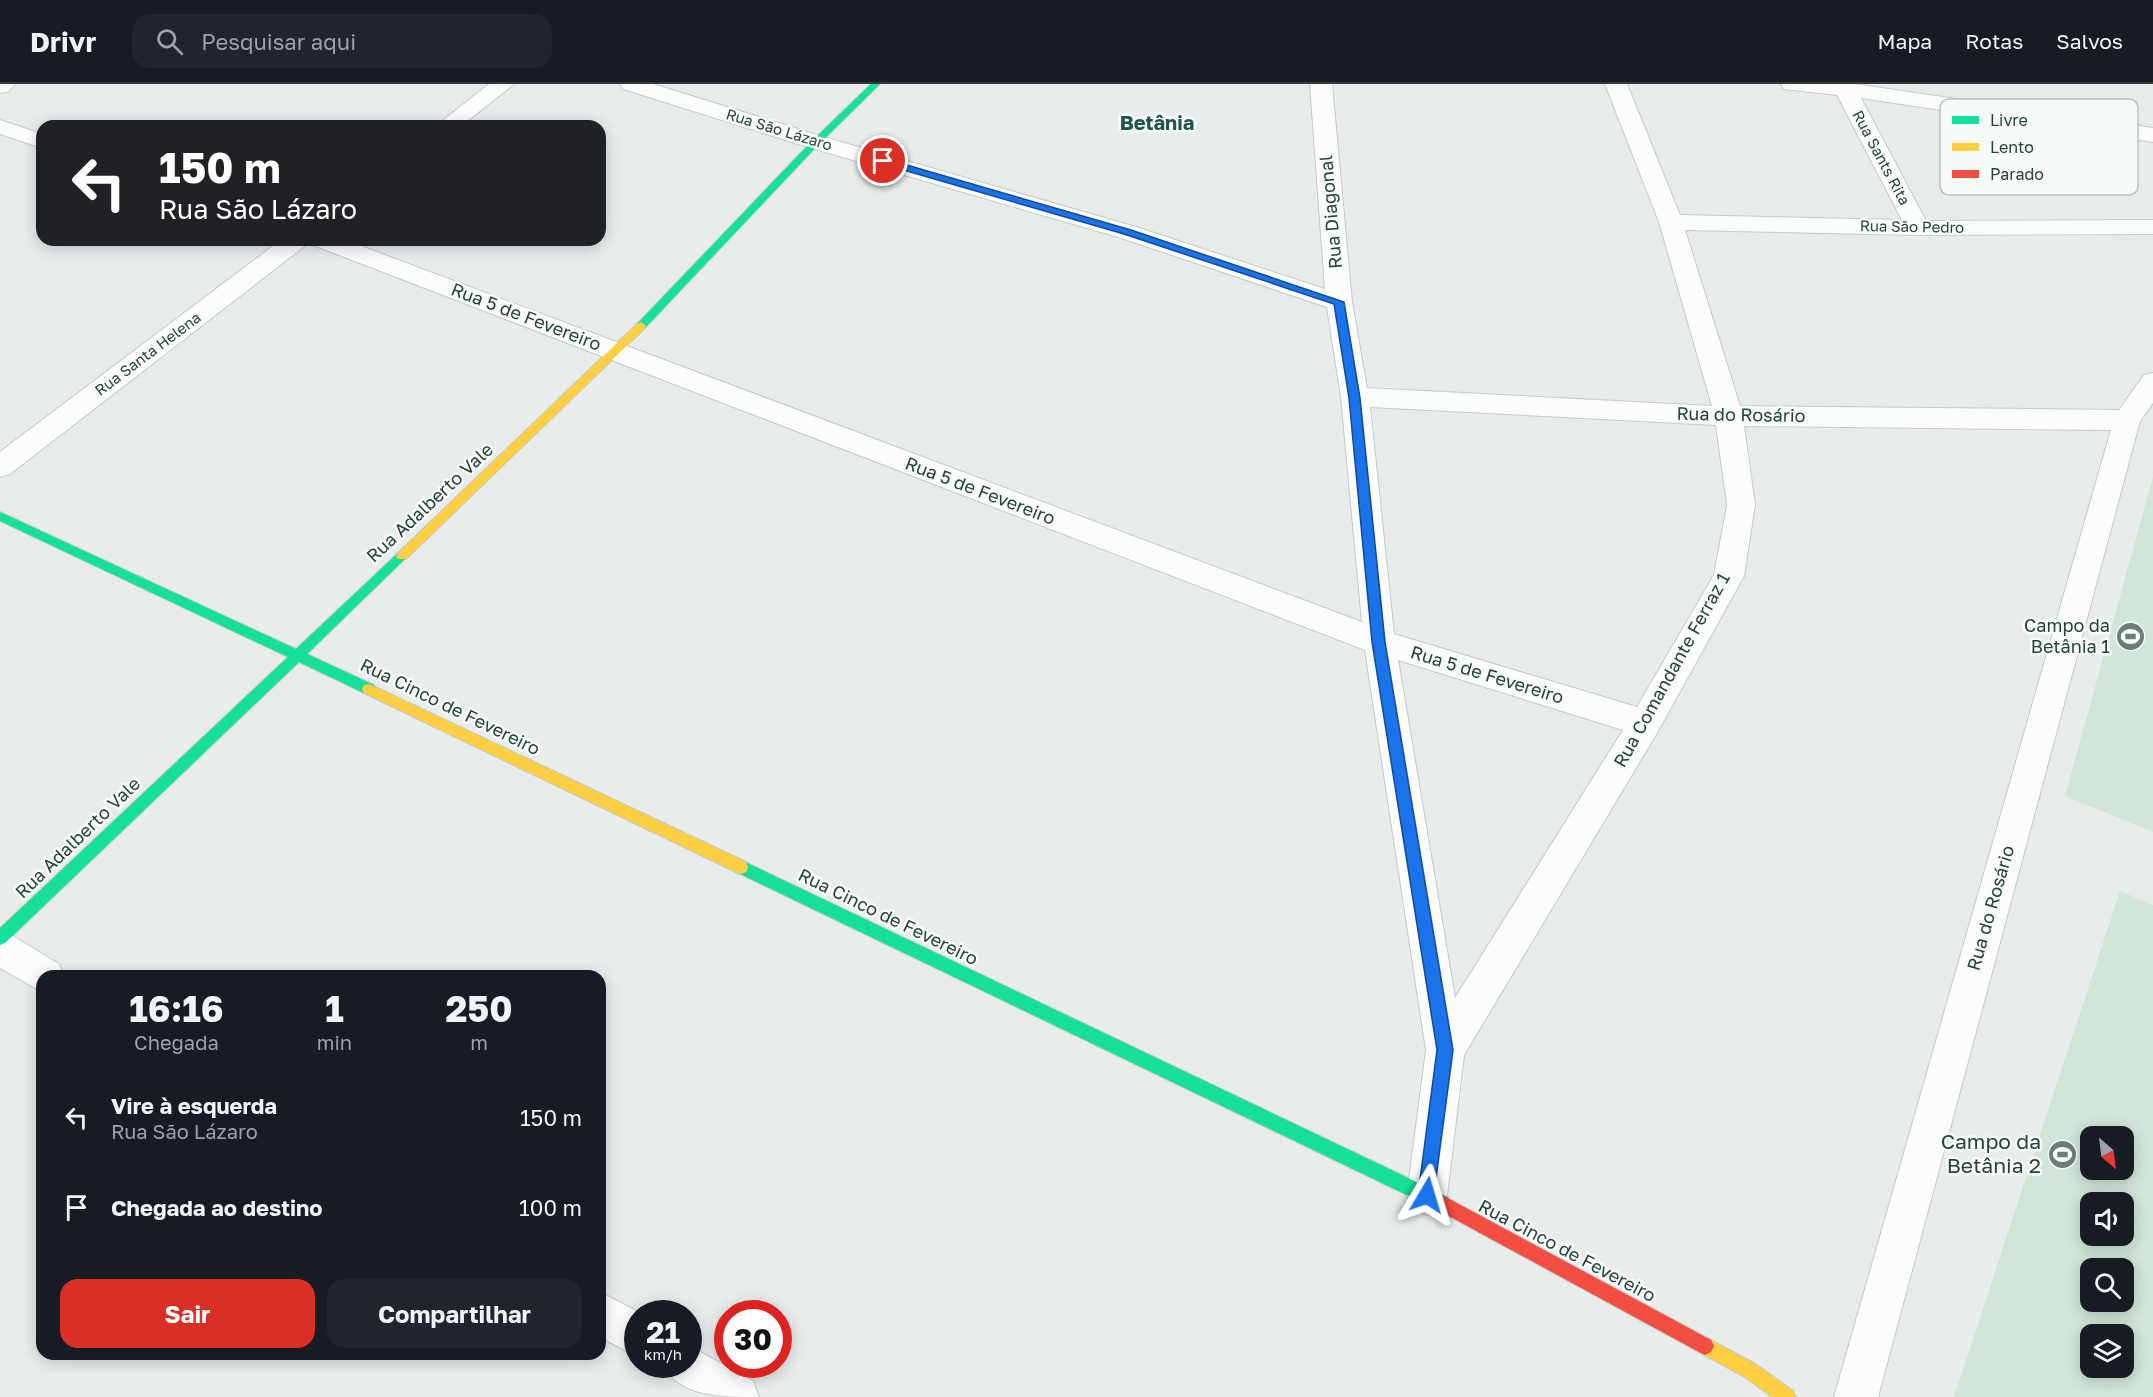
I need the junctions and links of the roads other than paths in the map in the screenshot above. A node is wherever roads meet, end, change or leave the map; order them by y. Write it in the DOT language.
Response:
graph roads {
  1 [pos="4,84"];
  2 [pos="503,84"];
  3 [pos="631,84"];
  4 [pos="876,84"];
  5 [pos="1321,84"];
  6 [pos="1616,84"];
  7 [pos="1792,84"];
  8 [pos="0,87"];
  9 [pos="1845,89"];
  10 [pos="1940,103"];
  11 [pos="455,120"];
  12 [pos="0,127"];
  13 [pos="2138,133"];
  14 [pos="2153,135"];
  15 [pos="36,139"];
  16 [pos="816,142"];
  17 [pos="1671,222"];
  18 [pos="2153,227"];
  19 [pos="1918,228"];
  20 [pos="289,246"];
  21 [pos="338,246"];
  22 [pos="1339,302"];
  23 [pos="617,351"];
  24 [pos="2153,382"];
  25 [pos="1355,398"];
  26 [pos="1729,416"];
  27 [pos="2127,420"];
  28 [pos="0,467"];
  29 [pos="0,516"];
  30 [pos="1379,642"];
  31 [pos="297,654"];
  32 [pos="1644,723"];
  33 [pos="0,938"];
  34 [pos="0,948"];
  35 [pos="36,970"];
  36 [pos="1445,1050"];
  37 [pos="1427,1195"];
  38 [pos="606,1317"];
  39 [pos="624,1328"];
  40 [pos="702,1375"];
  41 [pos="1749,1384"];
  42 [pos="737,1397"];
  43 [pos="1787,1397"];
  44 [pos="1856,1397"];
  1 -- 8 [label="street"];
  2 -- 11 [label="street"];
  3 -- 16 [label="street, Rua São Lázaro"];
  4 -- 16 [label="street, Rua Adalberto Vale"];
  5 -- 22 [label="street, Rua Diagonal"];
  6 -- 17 [label="street, Rua Comandante Ferraz 1"];
  7 -- 9 [label="street"];
  9 -- 10 [label="street"];
  9 -- 19 [label="street, Rua Sants Rita"];
  12 -- 15 [label="street"];
  13 -- 14 [label="street"];
  16 -- 22 [label="street, Rua São Lázaro"];
  16 -- 23 [label="street, Rua Adalberto Vale"];
  17 -- 19 [label="street, Rua São Pedro"];
  17 -- 26 [label="street, Rua Comandante Ferraz 1"];
  18 -- 19 [label="street, Rua São Pedro"];
  20 -- 28 [label="street, Rua Santa Helena"];
  21 -- 23 [label="street, Rua 5 de Fevereiro"];
  22 -- 25 [label="street, Rua Diagonal"];
  23 -- 30 [label="street, Rua 5 de Fevereiro"];
  23 -- 31 [label="street, Rua Adalberto Vale"];
  24 -- 27 [label="street, Rua do Rosário"];
  25 -- 26 [label="street, Rua do Rosário"];
  25 -- 30 [label="street, Rua Diagonal"];
  26 -- 27 [label="street, Rua do Rosário"];
  26 -- 32 [label="street, Rua Comandante Ferraz 1"];
  27 -- 44 [label="street, Rua do Rosário"];
  29 -- 31 [label="street, Rua Cinco de Fevereiro"];
  30 -- 32 [label="street, Rua 5 de Fevereiro"];
  30 -- 36 [label="street, Rua Diagonal"];
  31 -- 33 [label="street, Rua Adalberto Vale"];
  31 -- 37 [label="street, Rua Cinco de Fevereiro"];
  32 -- 36 [label="street, Rua Comandante Ferraz 1"];
  34 -- 35 [label="street"];
  36 -- 37 [label="street, Rua Diagonal"];
  37 -- 41 [label="street, Rua Cinco de Fevereiro"];
  38 -- 39 [label="street"];
  40 -- 42 [label="street"];
  41 -- 43 [label="street"];
}
